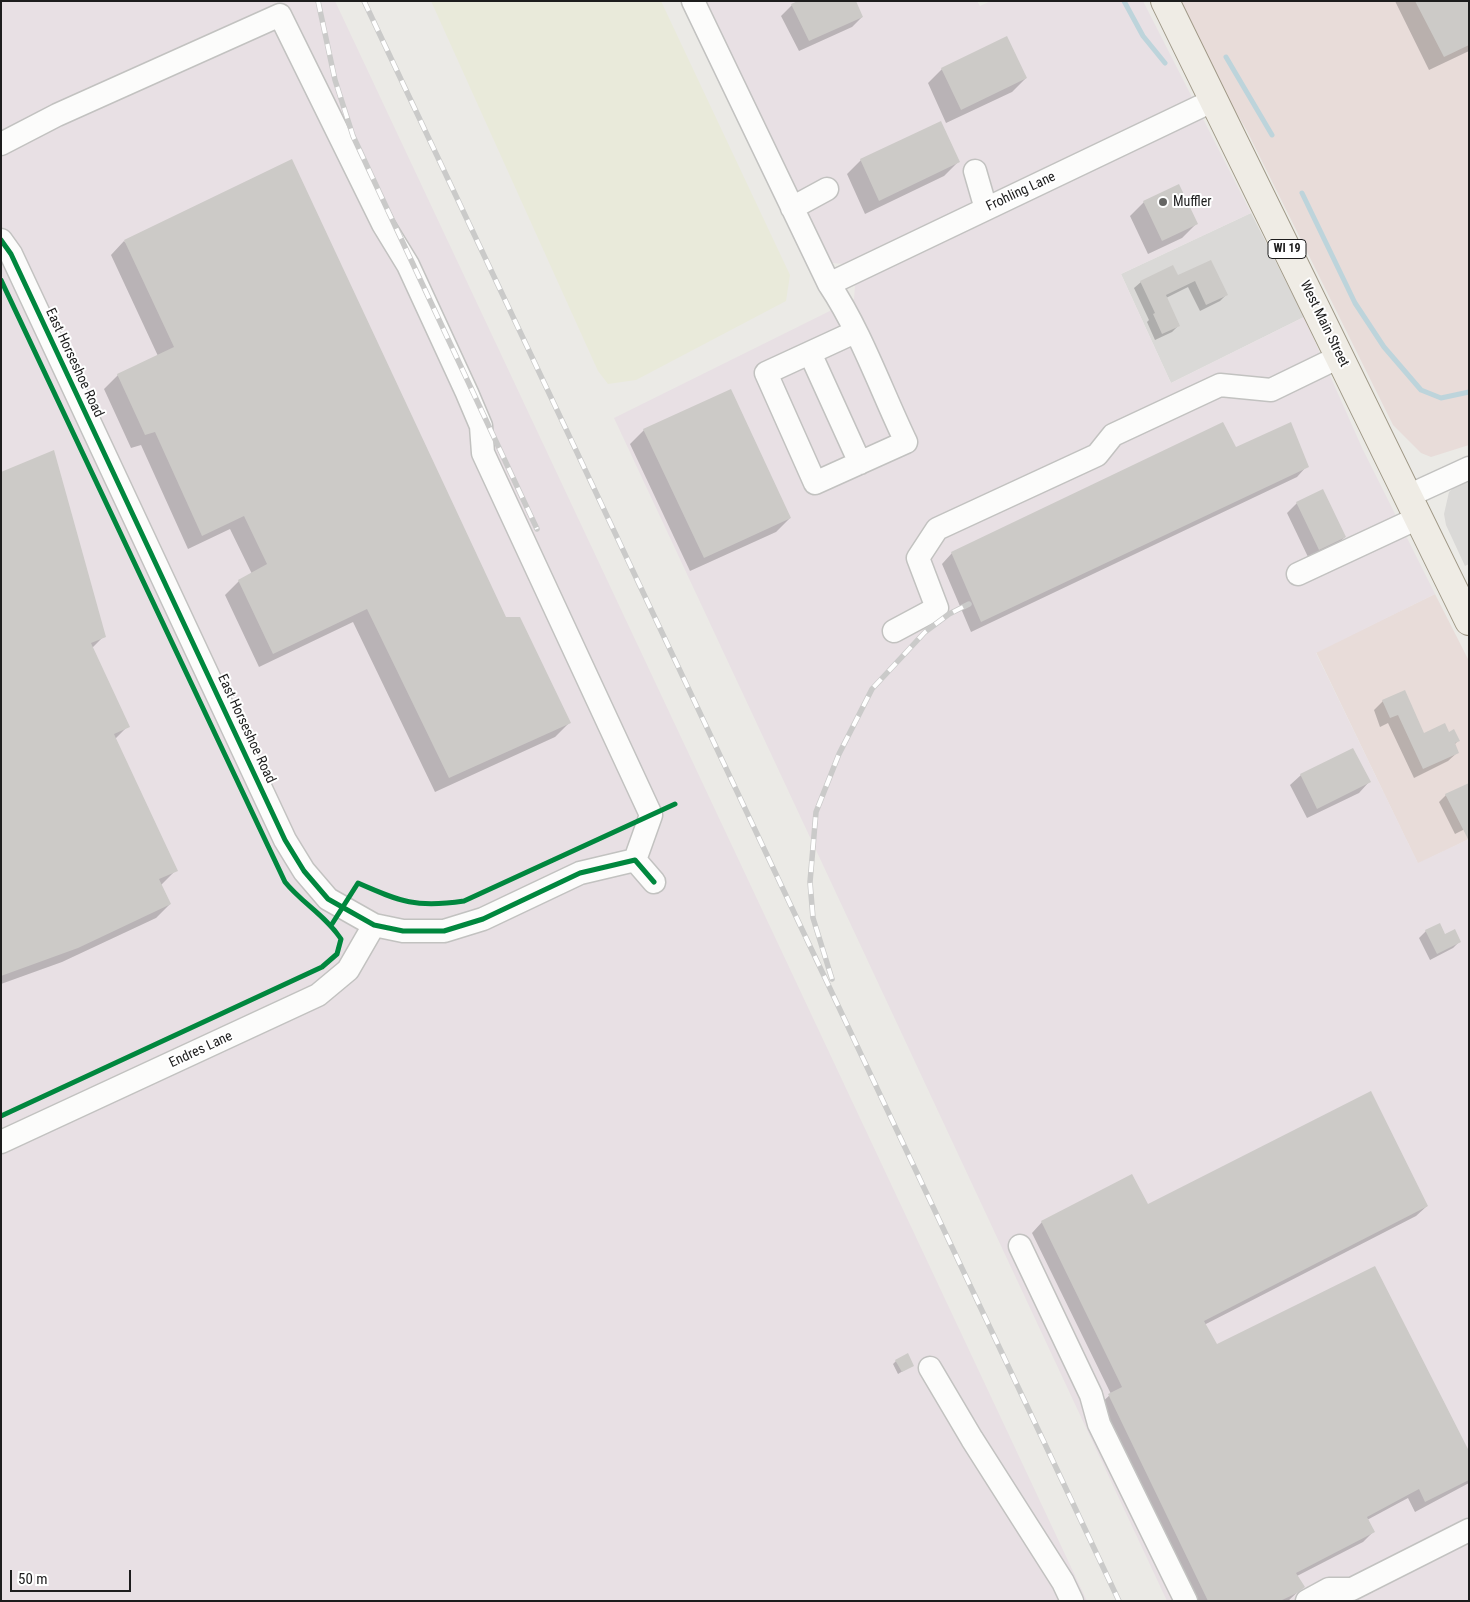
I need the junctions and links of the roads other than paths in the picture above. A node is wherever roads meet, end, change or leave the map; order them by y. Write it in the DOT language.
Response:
graph roads {
  1 [pos="693,1"];
  2 [pos="1165,1"];
  3 [pos="1214,100"];
  4 [pos="1,144"];
  5 [pos="975,171"];
  6 [pos="827,189"];
  7 [pos="792,208"];
  8 [pos="986,209"];
  9 [pos="1,240"];
  10 [pos="835,293"];
  11 [pos="855,332"];
  12 [pos="810,353"];
  13 [pos="1340,357"];
  14 [pos="860,463"];
  15 [pos="1469,468"];
  16 [pos="1413,507"];
  17 [pos="1298,574"];
  18 [pos="1469,620"];
  19 [pos="894,631"];
  20 [pos="635,860"];
  21 [pos="654,882"];
  22 [pos="374,925"];
  23 [pos="1,1142"];
  24 [pos="1020,1246"];
  25 [pos="930,1368"];
  26 [pos="1469,1530"];
  27 [pos="1354,1595"];
  28 [pos="1072,1601"];
  29 [pos="1186,1601"];
  30 [pos="1307,1601"];
  1 -- 7 [label="street"];
  2 -- 3 [label="main road, West Main Street / WI 19"];
  3 -- 8 [label="street, Frohling Lane"];
  3 -- 13 [label="main road, West Main Street / WI 19"];
  4 -- 20 [label="street"];
  5 -- 8 [label="street"];
  6 -- 7 [label="street"];
  7 -- 10 [label="street"];
  8 -- 10 [label="street, Frohling Lane"];
  9 -- 22 [label="street, East Horseshoe Road"];
  10 -- 11 [label="street"];
  11 -- 12 [label="street"];
  11 -- 14 [label="street"];
  12 -- 14 [label="street"];
  12 -- 14 [label="street"];
  13 -- 16 [label="main road, West Main Street / WI 19"];
  13 -- 19 [label="street"];
  15 -- 16 [label="street"];
  16 -- 17 [label="street"];
  16 -- 18 [label="main road, West Main Street / WI 19"];
  20 -- 21 [label="street"];
  20 -- 22 [label="street, East Horseshoe Road"];
  22 -- 23 [label="street, Endres Lane"];
  24 -- 29 [label="street"];
  25 -- 28 [label="street"];
  26 -- 27 [label="street"];
  27 -- 30 [label="street"];
}
